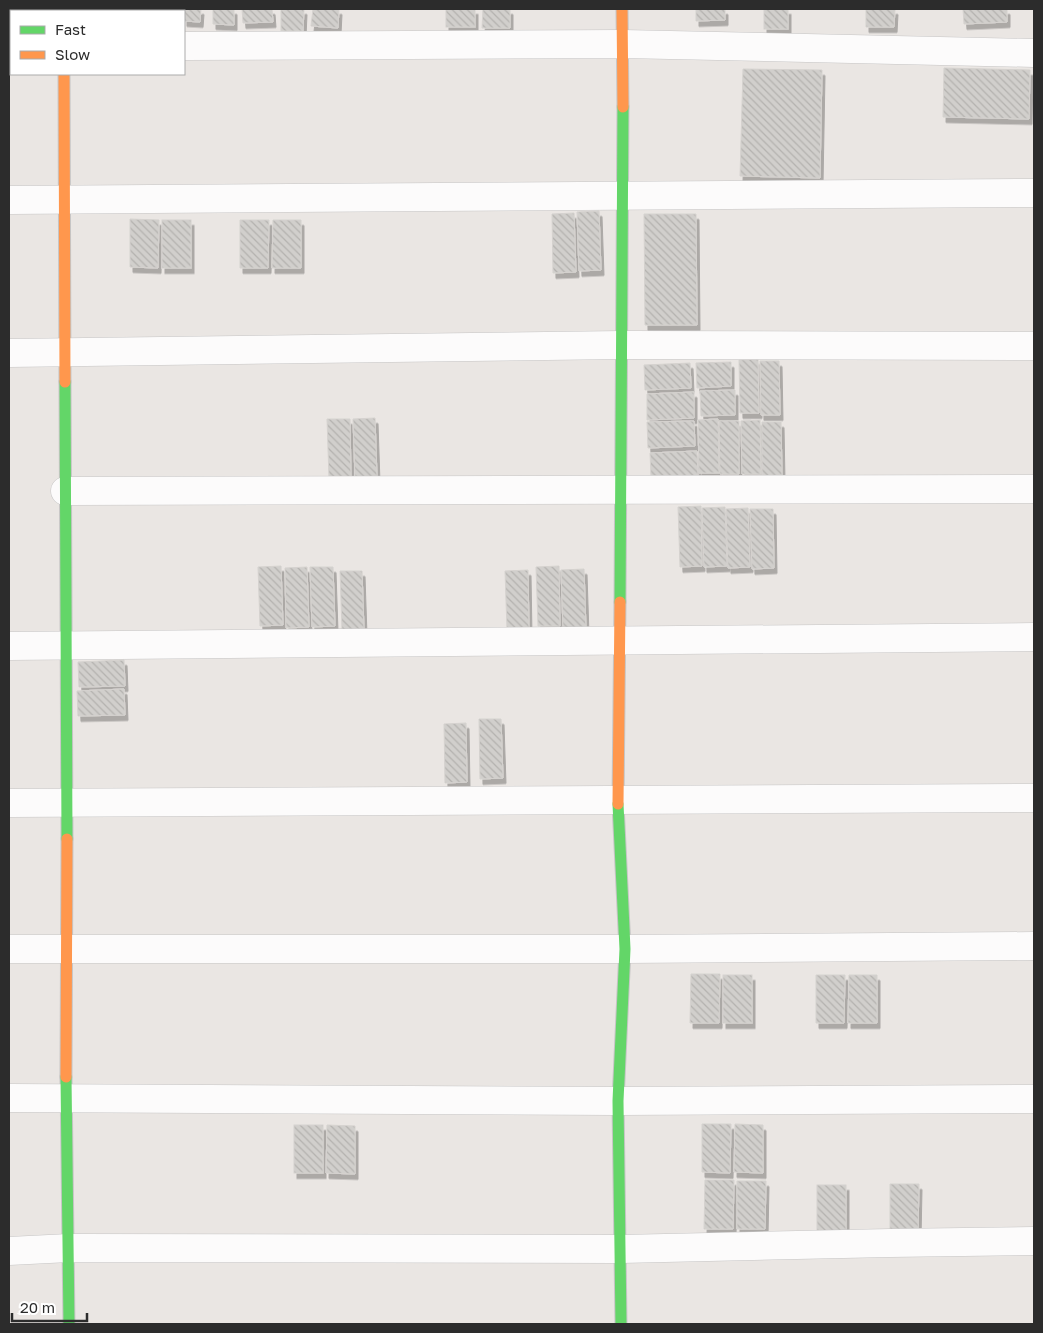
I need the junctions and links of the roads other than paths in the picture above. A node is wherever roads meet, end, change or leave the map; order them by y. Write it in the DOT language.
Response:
graph roads {
  1 [pos="622,9"];
  2 [pos="623,44"];
  3 [pos="185,46"];
  4 [pos="1034,53"];
  5 [pos="64,75"];
  6 [pos="1034,192"];
  7 [pos="623,195"];
  8 [pos="64,199"];
  9 [pos="9,200"];
  10 [pos="622,345"];
  11 [pos="1034,346"];
  12 [pos="9,353"];
  13 [pos="64,353"];
  14 [pos="1034,489"];
  15 [pos="621,490"];
  16 [pos="65,491"];
  17 [pos="1034,636"];
  18 [pos="619,641"];
  19 [pos="9,646"];
  20 [pos="65,646"];
  21 [pos="1034,798"];
  22 [pos="618,801"];
  23 [pos="65,802"];
  24 [pos="9,803"];
  25 [pos="1034,946"];
  26 [pos="9,949"];
  27 [pos="67,949"];
  28 [pos="625,949"];
  29 [pos="9,1098"];
  30 [pos="66,1098"];
  31 [pos="1034,1099"];
  32 [pos="618,1101"];
  33 [pos="1034,1241"];
  34 [pos="69,1248"];
  35 [pos="621,1249"];
  36 [pos="9,1252"];
  37 [pos="69,1324"];
  38 [pos="621,1324"];
  1 -- 2 [label="street"];
  2 -- 3 [label="street"];
  2 -- 4 [label="street"];
  2 -- 7 [label="street"];
  5 -- 8 [label="street"];
  6 -- 7 [label="street"];
  7 -- 8 [label="street"];
  7 -- 10 [label="street"];
  8 -- 9 [label="street"];
  8 -- 13 [label="street"];
  10 -- 11 [label="street"];
  10 -- 13 [label="street"];
  10 -- 15 [label="street"];
  12 -- 13 [label="street"];
  13 -- 16 [label="street"];
  14 -- 15 [label="street"];
  15 -- 16 [label="street"];
  15 -- 18 [label="street"];
  16 -- 20 [label="street"];
  17 -- 18 [label="street"];
  18 -- 20 [label="street"];
  18 -- 22 [label="street"];
  19 -- 20 [label="street"];
  20 -- 23 [label="street"];
  21 -- 22 [label="street"];
  22 -- 23 [label="street"];
  22 -- 28 [label="street"];
  23 -- 24 [label="street"];
  23 -- 27 [label="street"];
  25 -- 28 [label="street"];
  26 -- 27 [label="street"];
  27 -- 28 [label="street"];
  27 -- 30 [label="street"];
  28 -- 32 [label="street"];
  29 -- 30 [label="street"];
  30 -- 32 [label="street"];
  30 -- 34 [label="street"];
  31 -- 32 [label="street"];
  32 -- 35 [label="street"];
  33 -- 35 [label="street"];
  34 -- 35 [label="street"];
  34 -- 36 [label="street"];
  34 -- 37 [label="street"];
  35 -- 38 [label="street"];
}
